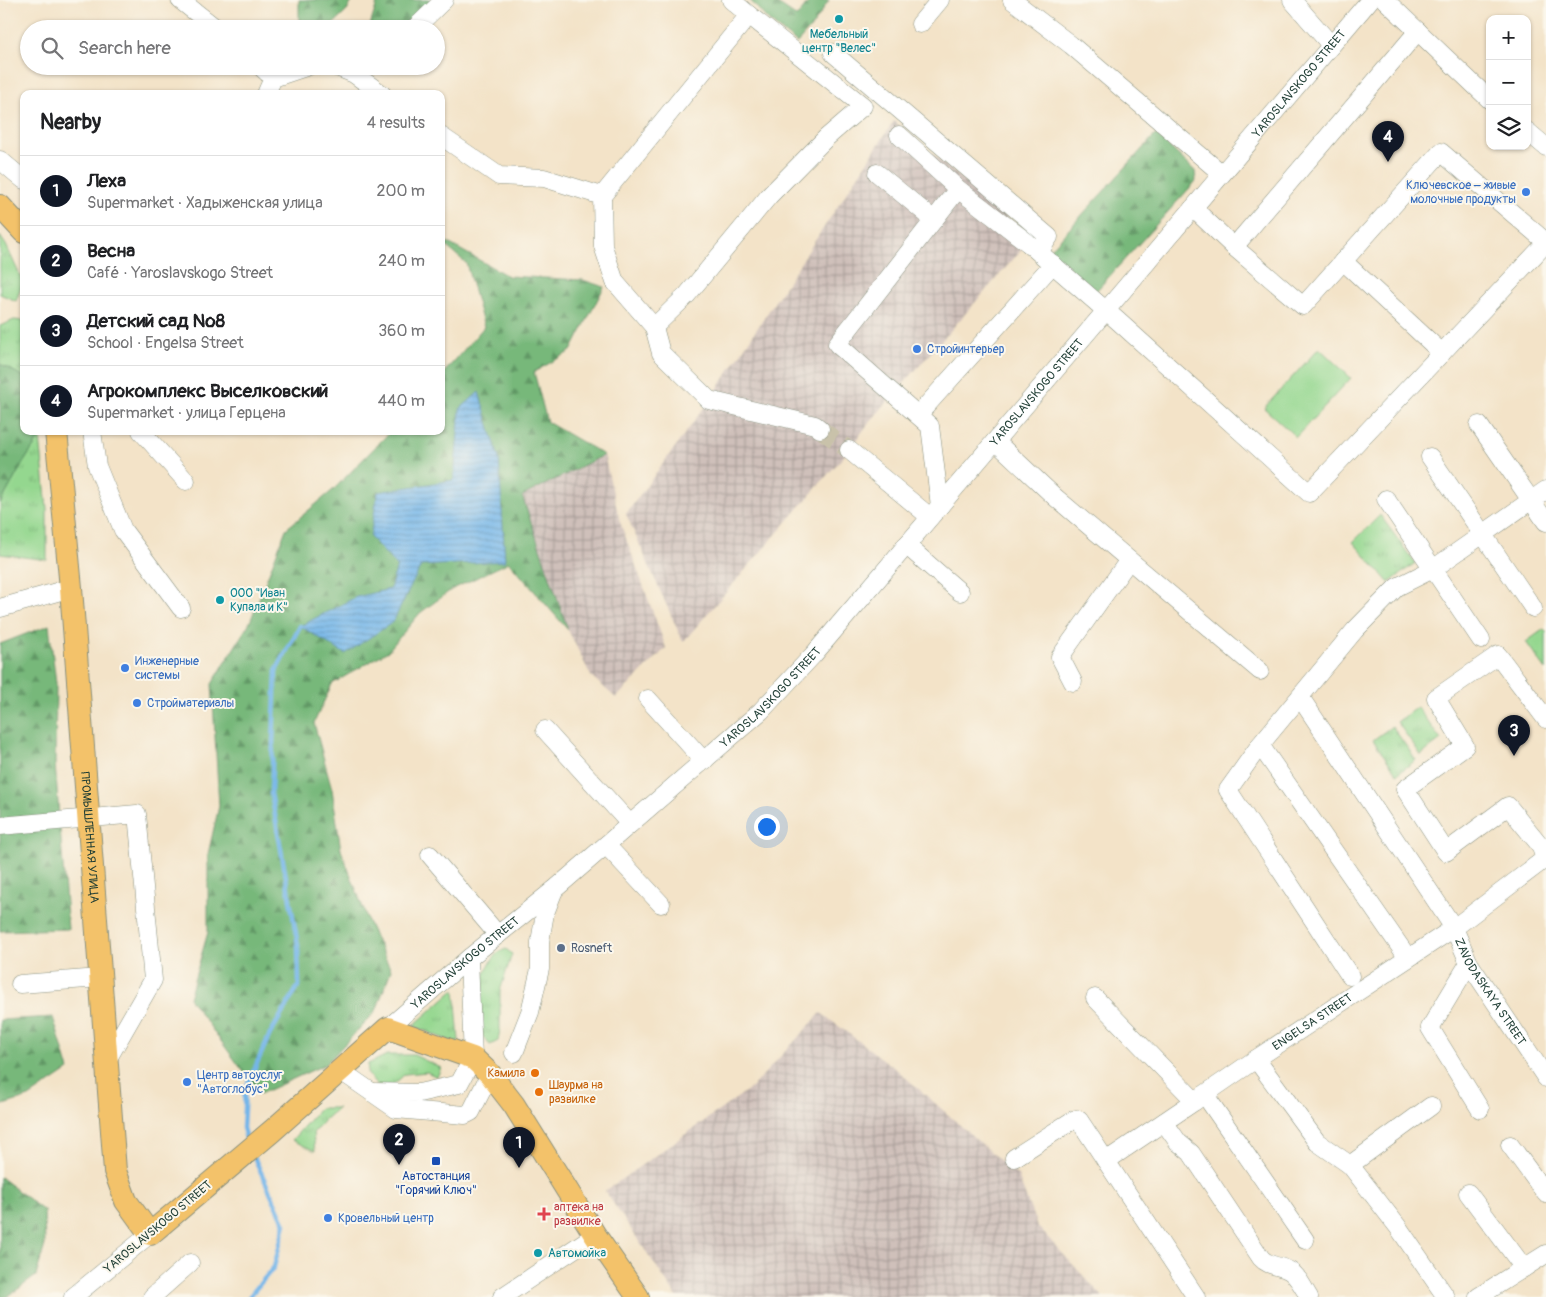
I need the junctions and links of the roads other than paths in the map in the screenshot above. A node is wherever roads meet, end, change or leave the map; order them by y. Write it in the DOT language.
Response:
graph roads {
  1 [pos="180,0"];
  2 [pos="444,0"];
  3 [pos="732,0"];
  4 [pos="940,0"];
  5 [pos="1012,0"];
  6 [pos="1292,0"];
  7 [pos="1370,0"];
  8 [pos="1385,0"];
  9 [pos="749,15"];
  10 [pos="206,20"];
  11 [pos="423,20"];
  12 [pos="920,24"];
  13 [pos="1418,31"];
  14 [pos="1331,45"];
  15 [pos="833,53"];
  16 [pos="279,75"];
  17 [pos="365,75"];
  18 [pos="266,79"];
  19 [pos="378,90"];
  20 [pos="1486,96"];
  21 [pos="1531,134"];
  22 [pos="898,135"];
  23 [pos="445,139"];
  24 [pos="1546,147"];
  25 [pos="0,160"];
  26 [pos="877,173"];
  27 [pos="1222,174"];
  28 [pos="20,177"];
  29 [pos="958,189"];
  30 [pos="602,196"];
  31 [pos="0,206"];
  32 [pos="1193,208"];
  33 [pos="934,220"];
  34 [pos="20,228"];
  35 [pos="1546,243"];
  36 [pos="1234,247"];
  37 [pos="1039,252"];
  38 [pos="1343,261"];
  39 [pos="1053,264"];
  40 [pos="1106,310"];
  41 [pos="654,327"];
  42 [pos="1442,354"];
  43 [pos="918,415"];
  44 [pos="1479,425"];
  45 [pos="820,429"];
  46 [pos="56,435"];
  47 [pos="93,435"];
  48 [pos="145,435"];
  49 [pos="995,441"];
  50 [pos="849,450"];
  51 [pos="1430,457"];
  52 [pos="186,482"];
  53 [pos="1546,490"];
  54 [pos="1386,499"];
  55 [pos="1532,501"];
  56 [pos="935,512"];
  57 [pos="1546,522"];
  58 [pos="1483,534"];
  59 [pos="906,545"];
  60 [pos="1129,560"];
  61 [pos="1433,569"];
  62 [pos="71,588"];
  63 [pos="960,592"];
  64 [pos="0,608"];
  65 [pos="181,608"];
  66 [pos="1533,608"];
  67 [pos="1482,640"];
  68 [pos="1260,671"];
  69 [pos="1073,682"];
  70 [pos="1300,697"];
  71 [pos="648,699"];
  72 [pos="1546,719"];
  73 [pos="545,730"];
  74 [pos="1260,745"];
  75 [pos="704,761"];
  76 [pos="87,819"];
  77 [pos="630,824"];
  78 [pos="0,826"];
  79 [pos="606,845"];
  80 [pos="430,855"];
  81 [pos="1545,859"];
  82 [pos="555,889"];
  83 [pos="660,904"];
  84 [pos="1454,928"];
  85 [pos="498,935"];
  86 [pos="469,958"];
  87 [pos="1408,958"];
  88 [pos="1468,963"];
  89 [pos="1350,976"];
  90 [pos="100,978"];
  91 [pos="20,984"];
  92 [pos="1095,998"];
  93 [pos="388,1028"];
  94 [pos="514,1053"];
  95 [pos="473,1058"];
  96 [pos="1256,1058"];
  97 [pos="106,1060"];
  98 [pos="340,1071"];
  99 [pos="490,1074"];
  100 [pos="1546,1078"];
  101 [pos="372,1092"];
  102 [pos="1200,1098"];
  103 [pos="1431,1106"];
  104 [pos="1480,1109"];
  105 [pos="1164,1122"];
  106 [pos="1510,1145"];
  107 [pos="1014,1158"];
  108 [pos="1106,1161"];
  109 [pos="1350,1165"];
  110 [pos="1468,1193"];
  111 [pos="1546,1194"];
  112 [pos="150,1234"];
  113 [pos="595,1235"];
  114 [pos="1305,1240"];
  115 [pos="1546,1254"];
  116 [pos="190,1264"];
  117 [pos="1524,1268"];
  118 [pos="79,1296"];
  119 [pos="152,1297"];
  120 [pos="502,1297"];
  121 [pos="638,1297"];
  122 [pos="1196,1297"];
  123 [pos="1309,1297"];
  124 [pos="1446,1297"];
  125 [pos="1478,1297"];
  1 -- 10 [label="street"];
  2 -- 11 [label="street"];
  3 -- 9 [label="street"];
  4 -- 12 [label="street"];
  5 -- 27 [label="street"];
  6 -- 14 [label="street"];
  7 -- 14 [label="street, YAROSLAVSKOGO STREET"];
  8 -- 13 [label="street"];
  9 -- 30 [label="street"];
  9 -- 41 [label="street"];
  13 -- 20 [label="street"];
  13 -- 36 [label="street"];
  14 -- 27 [label="street, YAROSLAVSKOGO STREET"];
  15 -- 37 [label="street"];
  16 -- 18 [label="street"];
  17 -- 19 [label="street"];
  21 -- 24 [label="street"];
  22 -- 29 [label="street"];
  23 -- 30 [label="street"];
  25 -- 28 [label="street"];
  26 -- 33 [label="street"];
  27 -- 32 [label="street, YAROSLAVSKOGO STREET"];
  29 -- 33 [label="street"];
  29 -- 37 [label="street"];
  30 -- 41 [label="street"];
  31 -- 34 [label="main road"];
  32 -- 36 [label="street"];
  32 -- 40 [label="street, YAROSLAVSKOGO STREET"];
  33 -- 43 [label="street"];
  35 -- 38 [label="street"];
  35 -- 42 [label="street"];
  36 -- 38 [label="street"];
  37 -- 39 [label="street"];
  38 -- 42 [label="street"];
  39 -- 40 [label="street"];
  39 -- 43 [label="street"];
  40 -- 42 [label="street"];
  40 -- 49 [label="street, YAROSLAVSKOGO STREET"];
  41 -- 45 [label="street"];
  43 -- 56 [label="street"];
  44 -- 55 [label="street"];
  46 -- 62 [label="main road, ПРОМЫШЛЕННАЯ УЛИЦА"];
  47 -- 65 [label="street"];
  48 -- 52 [label="street"];
  49 -- 56 [label="street, YAROSLAVSKOGO STREET"];
  49 -- 60 [label="street"];
  50 -- 56 [label="street"];
  51 -- 58 [label="street"];
  53 -- 55 [label="street"];
  54 -- 61 [label="street"];
  55 -- 57 [label="street"];
  55 -- 58 [label="street"];
  56 -- 59 [label="street, YAROSLAVSKOGO STREET"];
  58 -- 61 [label="street"];
  58 -- 66 [label="street"];
  59 -- 63 [label="street"];
  59 -- 75 [label="street, YAROSLAVSKOGO STREET"];
  60 -- 68 [label="street"];
  60 -- 69 [label="street"];
  61 -- 67 [label="street"];
  61 -- 70 [label="street"];
  62 -- 64 [label="street"];
  62 -- 76 [label="main road, ПРОМЫШЛЕННАЯ УЛИЦА"];
  70 -- 74 [label="street"];
  70 -- 84 [label="street, ZAVODASKAYA STREET"];
  71 -- 75 [label="street"];
  72 -- 81 [label="street"];
  73 -- 77 [label="street"];
  74 -- 87 [label="street"];
  74 -- 89 [label="street"];
  75 -- 77 [label="street, YAROSLAVSKOGO STREET"];
  76 -- 78 [label="street"];
  76 -- 90 [label="main road, ПРОМЫШЛЕННАЯ УЛИЦА"];
  76 -- 97 [label="street"];
  77 -- 79 [label="street, YAROSLAVSKOGO STREET"];
  79 -- 82 [label="street, YAROSLAVSKOGO STREET"];
  79 -- 83 [label="street"];
  80 -- 85 [label="street"];
  81 -- 84 [label="street, ENGELSA STREET"];
  82 -- 85 [label="street, YAROSLAVSKOGO STREET"];
  82 -- 94 [label="street"];
  84 -- 87 [label="street, ENGELSA STREET"];
  84 -- 88 [label="street, ZAVODASKAYA STREET"];
  85 -- 86 [label="street, YAROSLAVSKOGO STREET"];
  86 -- 93 [label="street, YAROSLAVSKOGO STREET"];
  86 -- 95 [label="street"];
  87 -- 96 [label="street, ENGELSA STREET"];
  88 -- 100 [label="street, ZAVODASKAYA STREET"];
  88 -- 104 [label="street"];
  90 -- 91 [label="street"];
  90 -- 97 [label="main road, ПРОМЫШЛЕННАЯ УЛИЦА"];
  92 -- 102 [label="street"];
  93 -- 95 [label="main road"];
  93 -- 98 [label="main road, YAROSLAVSKOGO STREET"];
  95 -- 99 [label="main road"];
  95 -- 101 [label="street"];
  96 -- 102 [label="street, ENGELSA STREET"];
  96 -- 109 [label="street"];
  97 -- 112 [label="main road, ПРОМЫШЛЕННАЯ УЛИЦА"];
  98 -- 101 [label="street"];
  98 -- 112 [label="main road, YAROSLAVSKOGO STREET"];
  99 -- 101 [label="street"];
  99 -- 113 [label="main road"];
  102 -- 105 [label="street, ENGELSA STREET"];
  102 -- 114 [label="street"];
  103 -- 109 [label="street"];
  105 -- 108 [label="street, ENGELSA STREET"];
  105 -- 123 [label="street"];
  106 -- 111 [label="street"];
  107 -- 108 [label="street"];
  108 -- 122 [label="street"];
  109 -- 124 [label="street"];
  110 -- 117 [label="street"];
  112 -- 118 [label="street, YAROSLAVSKOGO STREET"];
  113 -- 120 [label="street"];
  113 -- 121 [label="main road"];
  115 -- 117 [label="street"];
  116 -- 119 [label="street"];
  117 -- 125 [label="street"];
}
